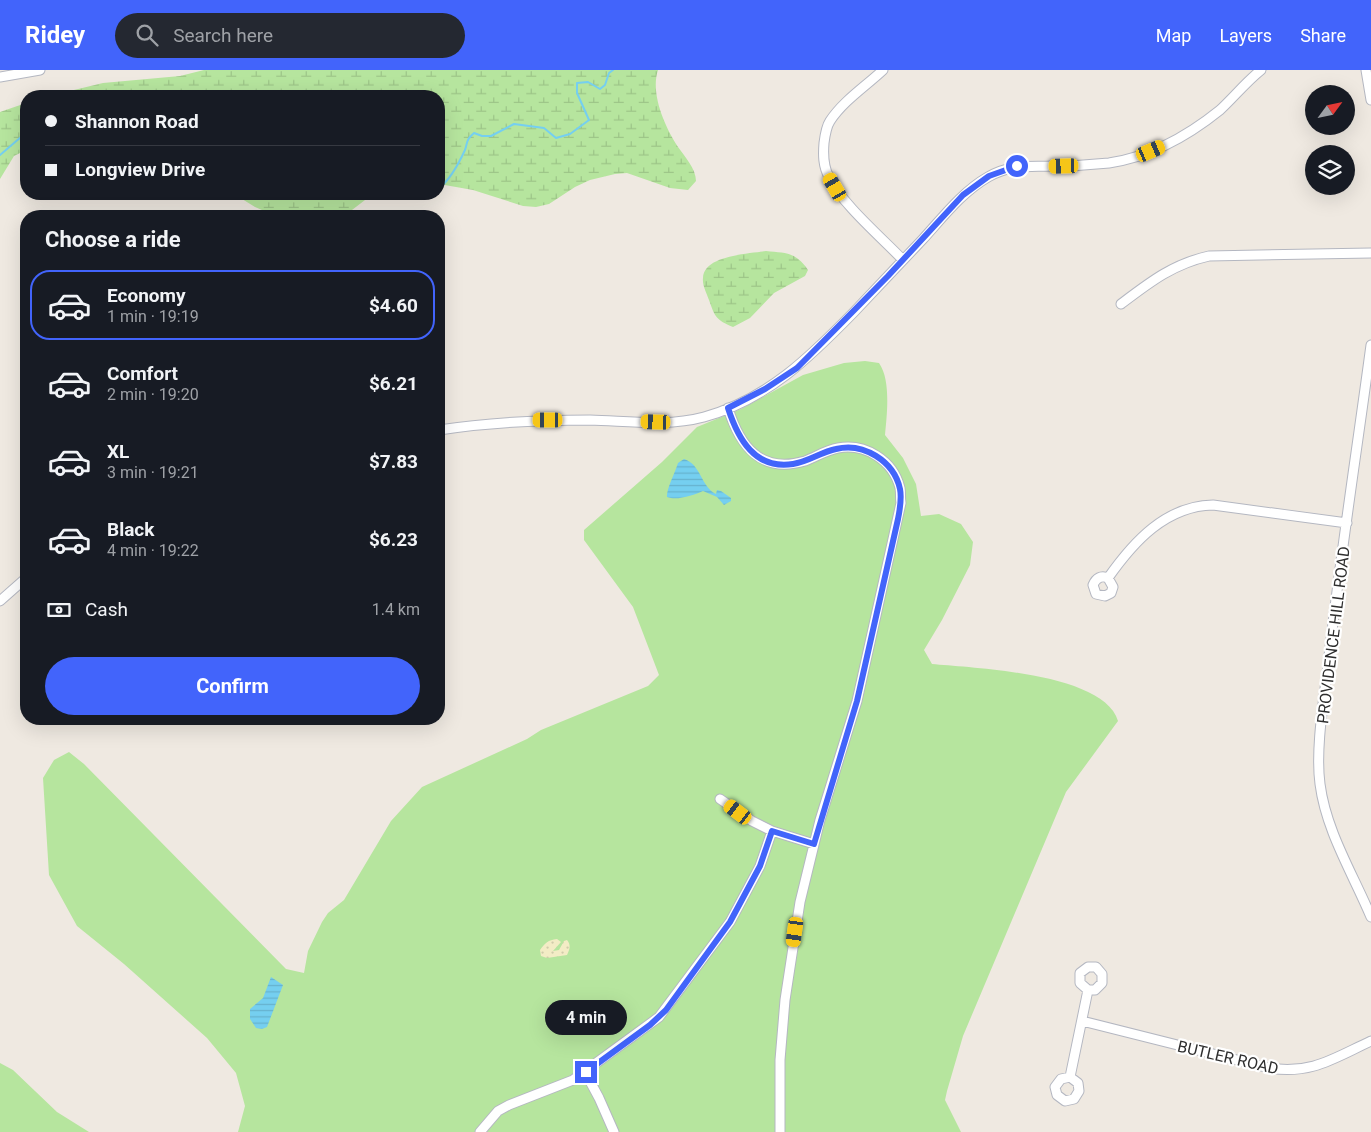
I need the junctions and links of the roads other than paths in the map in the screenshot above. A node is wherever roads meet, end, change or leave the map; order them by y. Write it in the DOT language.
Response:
graph roads {
  1 [pos="40,70"];
  2 [pos="883,70"];
  3 [pos="1260,70"];
  4 [pos="1366,70"];
  5 [pos="0,78"];
  6 [pos="1371,100"];
  7 [pos="1371,253"];
  8 [pos="903,260"];
  9 [pos="1121,304"];
  10 [pos="1371,345"];
  11 [pos="728,408"];
  12 [pos="445,429"];
  13 [pos="1346,523"];
  14 [pos="1108,578"];
  15 [pos="20,583"];
  16 [pos="0,601"];
  17 [pos="720,799"];
  18 [pos="772,831"];
  19 [pos="814,844"];
  20 [pos="1371,918"];
  21 [pos="1088,990"];
  22 [pos="1082,1021"];
  23 [pos="1371,1041"];
  24 [pos="586,1072"];
  25 [pos="1070,1077"];
  26 [pos="480,1132"];
  27 [pos="614,1132"];
  28 [pos="780,1132"];
  1 -- 5 [label="street"];
  2 -- 8 [label="street"];
  3 -- 8 [label="street"];
  4 -- 6 [label="street"];
  7 -- 9 [label="street"];
  8 -- 11 [label="street"];
  10 -- 13 [label="street, PROVIDENCE HILL ROAD"];
  11 -- 12 [label="street"];
  11 -- 19 [label="street"];
  13 -- 14 [label="street"];
  13 -- 20 [label="street, PROVIDENCE HILL ROAD"];
  15 -- 16 [label="street"];
  17 -- 18 [label="street"];
  18 -- 19 [label="street"];
  18 -- 24 [label="street"];
  19 -- 28 [label="street"];
  21 -- 22 [label="street"];
  22 -- 23 [label="street, BUTLER ROAD"];
  22 -- 25 [label="street"];
  24 -- 26 [label="street"];
  24 -- 27 [label="street"];
}
